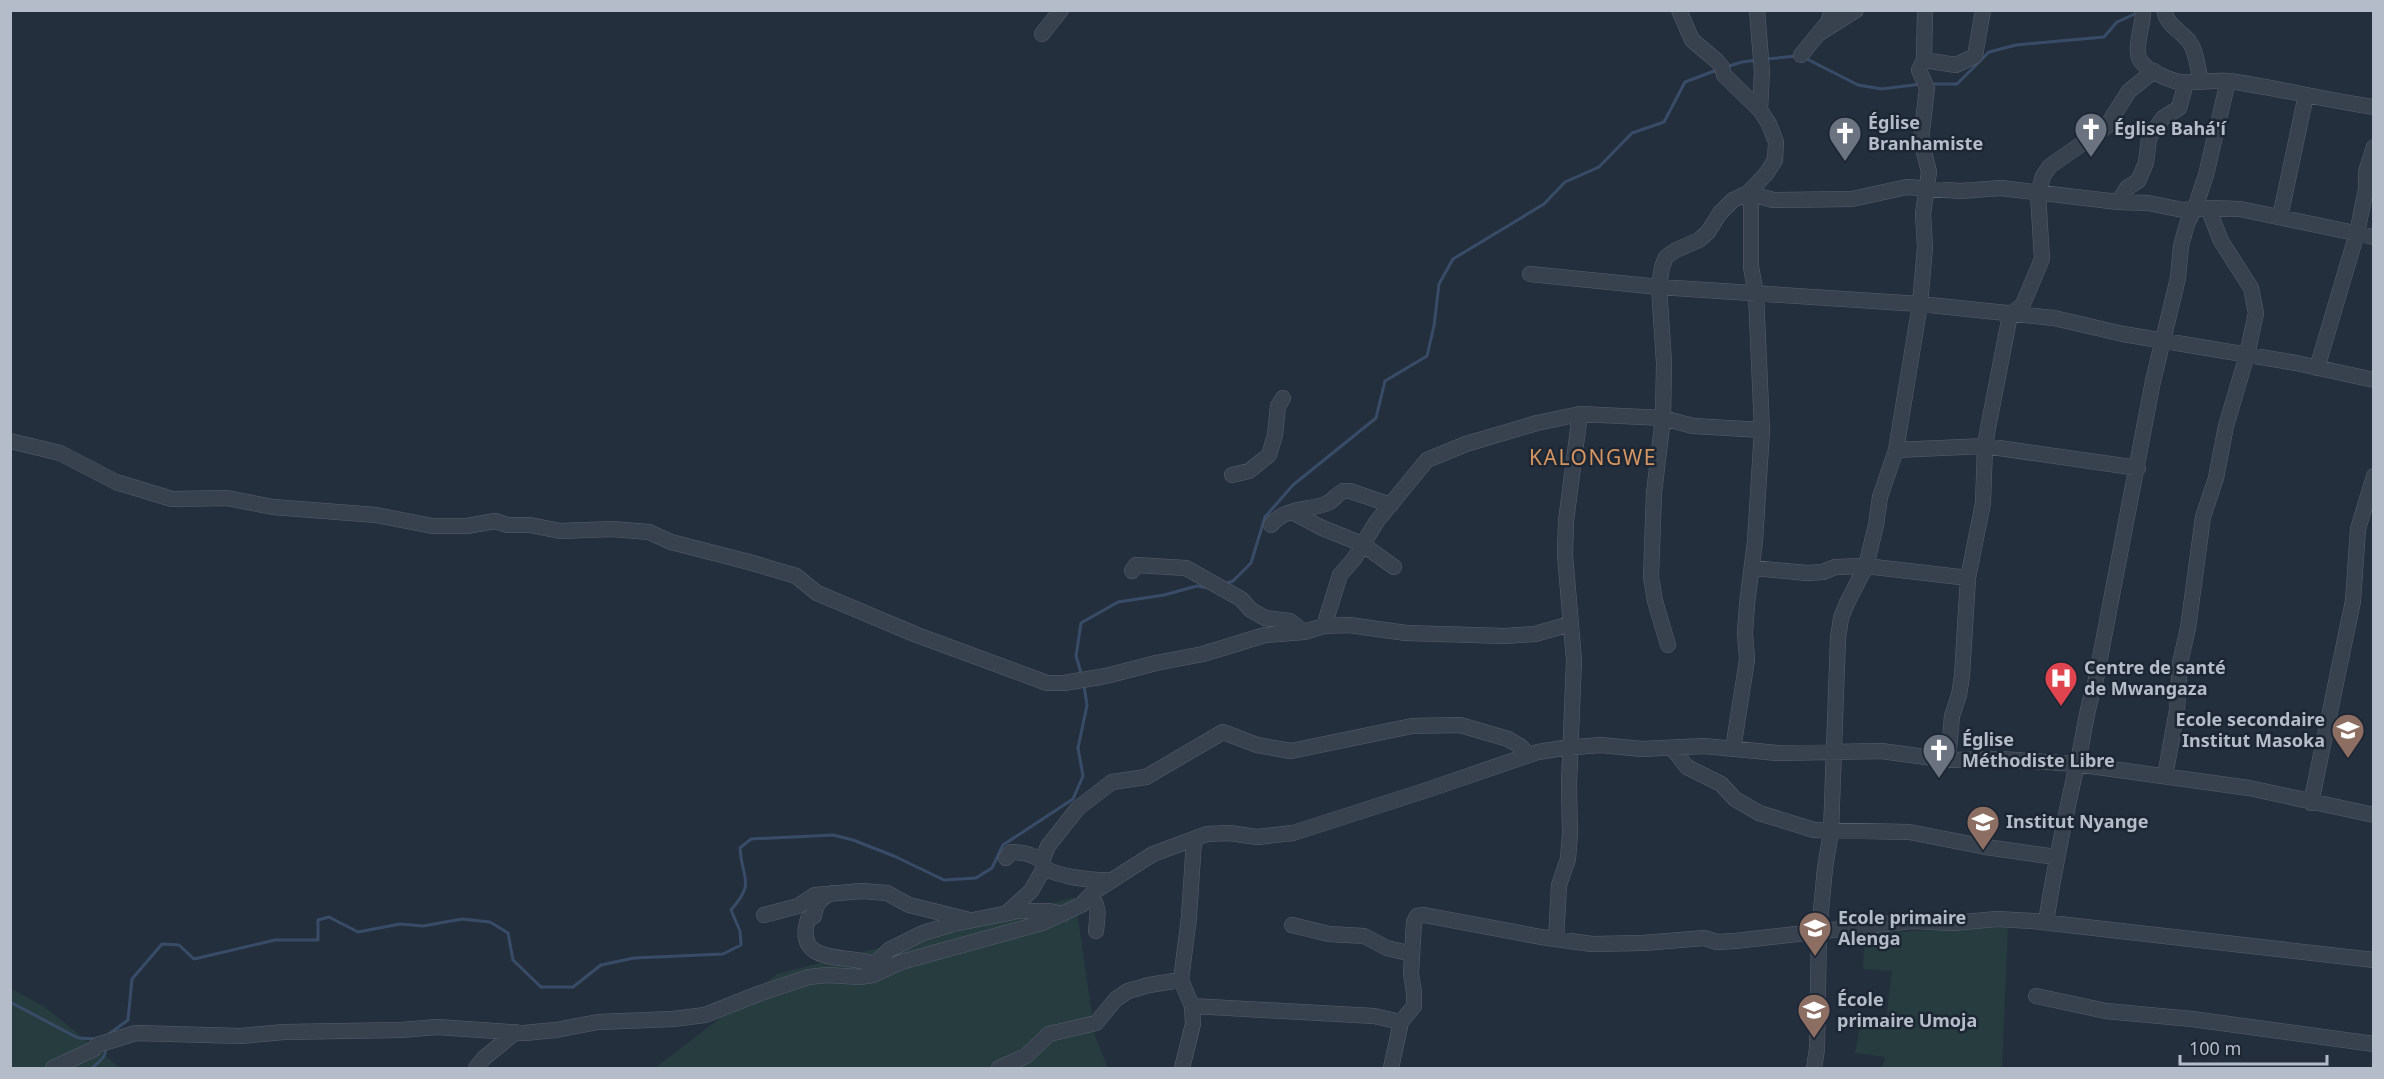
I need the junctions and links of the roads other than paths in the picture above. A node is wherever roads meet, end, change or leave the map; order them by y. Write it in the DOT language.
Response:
graph roads {
  1 [pos="1061,10"];
  2 [pos="1678,10"];
  3 [pos="1757,10"];
  4 [pos="1832,10"];
  5 [pos="1856,10"];
  6 [pos="1925,10"];
  7 [pos="1983,10"];
  8 [pos="2142,10"];
  9 [pos="2164,10"];
  10 [pos="1042,34"];
  11 [pos="1816,35"];
  12 [pos="1801,55"];
  13 [pos="1924,60"];
  14 [pos="2154,71"];
  15 [pos="2228,81"];
  16 [pos="2193,82"];
  17 [pos="2306,95"];
  18 [pos="2373,107"];
  19 [pos="1760,110"];
  20 [pos="2373,147"];
  21 [pos="1925,188"];
  22 [pos="1748,193"];
  23 [pos="2038,194"];
  24 [pos="2118,202"];
  25 [pos="2202,208"];
  26 [pos="2280,217"];
  27 [pos="2358,233"];
  28 [pos="2373,237"];
  29 [pos="1530,274"];
  30 [pos="1659,287"];
  31 [pos="1755,294"];
  32 [pos="1920,304"];
  33 [pos="2010,315"];
  34 [pos="2163,341"];
  35 [pos="2247,355"];
  36 [pos="2317,368"];
  37 [pos="2373,380"];
  38 [pos="1283,398"];
  39 [pos="1580,414"];
  40 [pos="1664,418"];
  41 [pos="1762,430"];
  42 [pos="10,441"];
  43 [pos="1985,446"];
  44 [pos="1896,450"];
  45 [pos="2138,468"];
  46 [pos="1232,475"];
  47 [pos="2373,476"];
  48 [pos="1391,505"];
  49 [pos="1292,512"];
  50 [pos="1271,525"];
  51 [pos="1362,544"];
  52 [pos="1866,566"];
  53 [pos="1394,567"];
  54 [pos="1753,568"];
  55 [pos="1132,572"];
  56 [pos="1968,578"];
  57 [pos="1570,624"];
  58 [pos="1324,626"];
  59 [pos="1304,632"];
  60 [pos="1668,645"];
  61 [pos="1570,747"];
  62 [pos="1672,748"];
  63 [pos="1732,749"];
  64 [pos="1835,751"];
  65 [pos="1529,755"];
  66 [pos="1948,760"];
  67 [pos="2076,764"];
  68 [pos="2165,776"];
  69 [pos="2312,803"];
  70 [pos="2373,815"];
  71 [pos="1831,832"];
  72 [pos="1194,840"];
  73 [pos="2056,857"];
  74 [pos="1006,858"];
  75 [pos="1043,864"];
  76 [pos="1112,880"];
  77 [pos="832,893"];
  78 [pos="1090,896"];
  79 [pos="1006,914"];
  80 [pos="1063,914"];
  81 [pos="764,915"];
  82 [pos="972,920"];
  83 [pos="2046,922"];
  84 [pos="1292,926"];
  85 [pos="1819,931"];
  86 [pos="1096,932"];
  87 [pos="1556,939"];
  88 [pos="1412,954"];
  89 [pos="2373,960"];
  90 [pos="902,962"];
  91 [pos="874,964"];
  92 [pos="827,975"];
  93 [pos="1181,980"];
  94 [pos="2036,996"];
  95 [pos="1192,1006"];
  96 [pos="1401,1022"];
  97 [pos="516,1032"];
  98 [pos="2373,1044"];
  99 [pos="53,1068"];
  100 [pos="476,1068"];
  101 [pos="999,1068"];
  102 [pos="1182,1068"];
  103 [pos="1390,1068"];
  104 [pos="1814,1068"];
  1 -- 10 [label="street"];
  2 -- 19 [label="street"];
  3 -- 19 [label="street"];
  4 -- 11 [label="street"];
  5 -- 11 [label="street"];
  6 -- 13 [label="street"];
  7 -- 13 [label="street"];
  8 -- 14 [label="street"];
  9 -- 16 [label="street"];
  11 -- 12 [label="street"];
  13 -- 21 [label="street"];
  14 -- 16 [label="street"];
  14 -- 23 [label="street"];
  15 -- 16 [label="street"];
  15 -- 17 [label="street"];
  15 -- 25 [label="street"];
  16 -- 24 [label="street"];
  17 -- 18 [label="street"];
  17 -- 26 [label="street"];
  19 -- 22 [label="street"];
  20 -- 27 [label="street"];
  21 -- 22 [label="street"];
  21 -- 23 [label="street"];
  21 -- 32 [label="street"];
  22 -- 30 [label="street"];
  22 -- 31 [label="street"];
  23 -- 24 [label="street"];
  23 -- 33 [label="street"];
  24 -- 25 [label="street"];
  25 -- 26 [label="street"];
  25 -- 34 [label="street"];
  25 -- 35 [label="street"];
  26 -- 27 [label="street"];
  27 -- 28 [label="street"];
  27 -- 36 [label="street"];
  29 -- 30 [label="street"];
  30 -- 31 [label="street"];
  30 -- 40 [label="street"];
  31 -- 32 [label="street"];
  31 -- 41 [label="street"];
  32 -- 33 [label="street"];
  32 -- 44 [label="street"];
  33 -- 34 [label="street"];
  33 -- 43 [label="street"];
  34 -- 35 [label="street"];
  34 -- 45 [label="street"];
  35 -- 36 [label="street"];
  35 -- 68 [label="street"];
  36 -- 37 [label="street"];
  38 -- 46 [label="street"];
  39 -- 40 [label="street"];
  39 -- 48 [label="street"];
  39 -- 57 [label="street"];
  40 -- 41 [label="street"];
  40 -- 60 [label="street"];
  41 -- 54 [label="street"];
  42 -- 59 [label="street"];
  43 -- 44 [label="street"];
  43 -- 45 [label="street"];
  43 -- 56 [label="street"];
  44 -- 52 [label="street"];
  45 -- 67 [label="street"];
  47 -- 69 [label="street"];
  48 -- 49 [label="street"];
  48 -- 51 [label="street"];
  49 -- 50 [label="street"];
  49 -- 51 [label="street"];
  51 -- 53 [label="street"];
  51 -- 58 [label="street"];
  52 -- 54 [label="street"];
  52 -- 56 [label="street"];
  52 -- 64 [label="street"];
  54 -- 63 [label="street"];
  55 -- 59 [label="street"];
  56 -- 66 [label="street"];
  57 -- 58 [label="street"];
  57 -- 61 [label="street"];
  58 -- 59 [label="street"];
  61 -- 62 [label="street"];
  61 -- 65 [label="street"];
  61 -- 87 [label="street"];
  62 -- 63 [label="street"];
  62 -- 71 [label="street"];
  63 -- 64 [label="street"];
  64 -- 66 [label="street"];
  64 -- 71 [label="street"];
  65 -- 72 [label="street"];
  65 -- 75 [label="street"];
  66 -- 67 [label="street"];
  67 -- 68 [label="street"];
  67 -- 73 [label="street"];
  68 -- 69 [label="street"];
  69 -- 70 [label="street"];
  71 -- 73 [label="street"];
  71 -- 85 [label="street"];
  72 -- 76 [label="street"];
  72 -- 93 [label="street"];
  73 -- 83 [label="street"];
  74 -- 75 [label="street"];
  75 -- 76 [label="street"];
  75 -- 79 [label="street"];
  76 -- 78 [label="street"];
  77 -- 81 [label="street"];
  77 -- 82 [label="street"];
  77 -- 91 [label="street"];
  78 -- 80 [label="street"];
  78 -- 86 [label="street"];
  79 -- 80 [label="street"];
  79 -- 82 [label="street"];
  80 -- 90 [label="street"];
  82 -- 91 [label="street"];
  83 -- 85 [label="street"];
  83 -- 89 [label="street"];
  84 -- 88 [label="street"];
  85 -- 87 [label="street"];
  85 -- 104 [label="street"];
  87 -- 88 [label="street"];
  88 -- 96 [label="street"];
  90 -- 91 [label="street"];
  90 -- 92 [label="street"];
  91 -- 92 [label="street"];
  92 -- 97 [label="street"];
  93 -- 95 [label="street"];
  93 -- 101 [label="street"];
  94 -- 98 [label="street"];
  95 -- 96 [label="street"];
  95 -- 102 [label="street"];
  96 -- 103 [label="street"];
  97 -- 99 [label="street"];
  97 -- 100 [label="street"];
}
